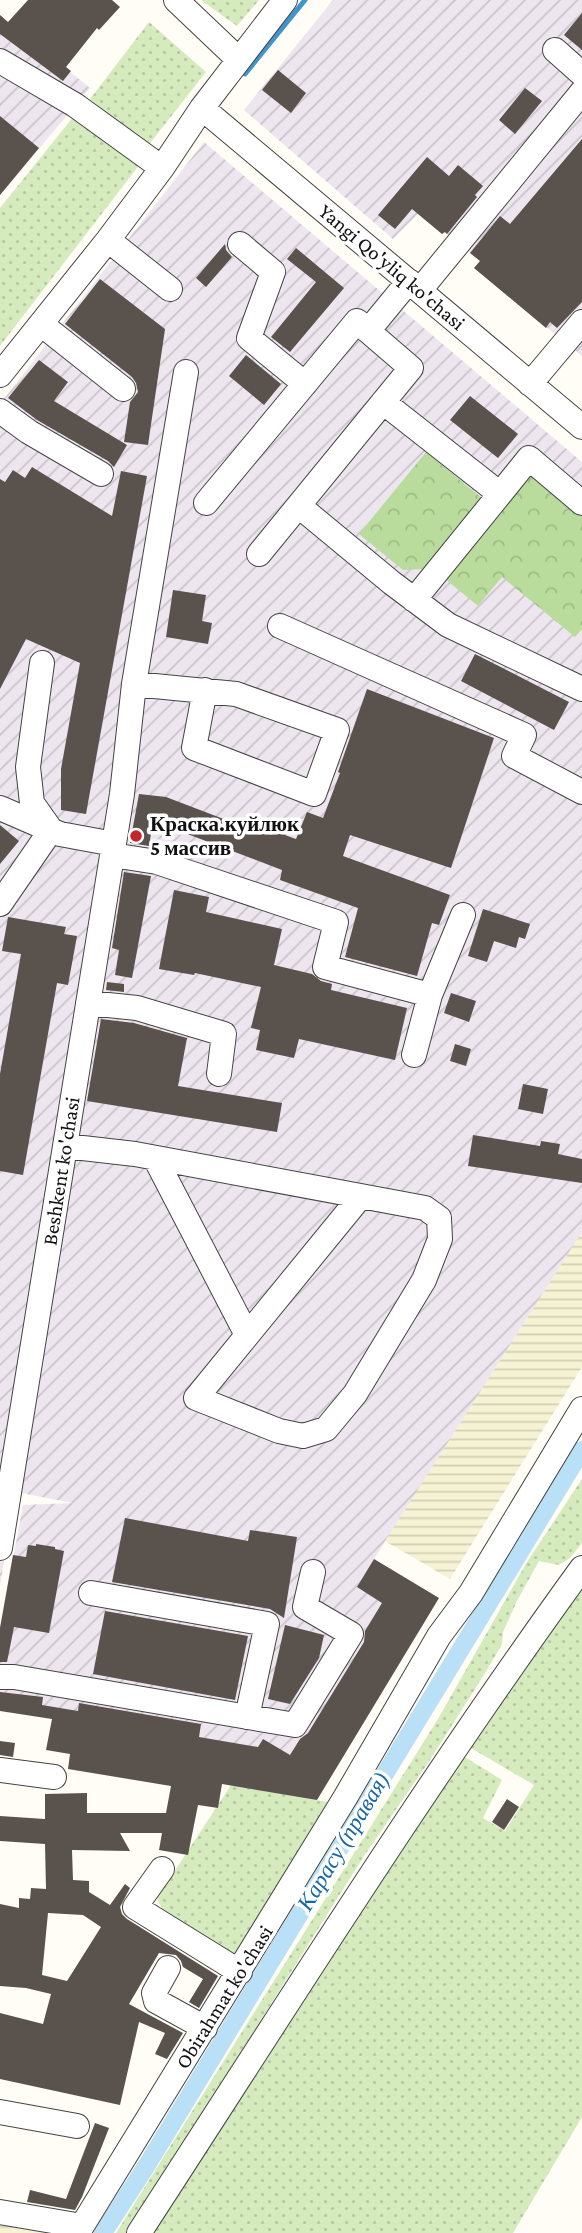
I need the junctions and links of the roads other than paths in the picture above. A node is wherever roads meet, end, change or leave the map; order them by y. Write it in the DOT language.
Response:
graph roads {
  1 [pos="285,0"];
  2 [pos="186,3"];
  3 [pos="555,50"];
  4 [pos="238,59"];
  5 [pos="0,61"];
  6 [pos="582,74"];
  7 [pos="582,92"];
  8 [pos="202,108"];
  9 [pos="162,168"];
  10 [pos="108,240"];
  11 [pos="240,244"];
  12 [pos="414,286"];
  13 [pos="170,289"];
  14 [pos="582,322"];
  15 [pos="41,324"];
  16 [pos="368,331"];
  17 [pos="186,372"];
  18 [pos="0,376"];
  19 [pos="304,384"];
  20 [pos="530,384"];
  21 [pos="123,389"];
  22 [pos="383,402"];
  23 [pos="0,411"];
  24 [pos="582,427"];
  25 [pos="101,474"];
  26 [pos="500,494"];
  27 [pos="206,503"];
  28 [pos="582,503"];
  29 [pos="299,506"];
  30 [pos="259,554"];
  31 [pos="414,600"];
  32 [pos="281,626"];
  33 [pos="42,663"];
  34 [pos="134,684"];
  35 [pos="582,689"];
  36 [pos="205,690"];
  37 [pos="582,792"];
  38 [pos="0,808"];
  39 [pos="51,830"];
  40 [pos="113,849"];
  41 [pos="0,904"];
  42 [pos="463,915"];
  43 [pos="430,996"];
  44 [pos="88,1003"];
  45 [pos="414,1055"];
  46 [pos="219,1074"];
  47 [pos="65,1146"];
  48 [pos="155,1158"];
  49 [pos="361,1196"];
  50 [pos="247,1335"];
  51 [pos="582,1409"];
  52 [pos="0,1548"];
  53 [pos="582,1568"];
  54 [pos="313,1572"];
  55 [pos="91,1593"];
  56 [pos="0,1677"];
  57 [pos="247,1717"];
  58 [pos="0,1770"];
  59 [pos="54,1777"];
  60 [pos="162,1869"];
  61 [pos="168,1968"];
  62 [pos="240,1972"];
  63 [pos="205,2028"];
  64 [pos="0,2112"];
  65 [pos="77,2126"];
  66 [pos="0,2212"];
  67 [pos="139,2233"];
  1 -- 4 [label="street"];
  2 -- 4 [label="street"];
  3 -- 6 [label="street"];
  4 -- 8 [label="street"];
  5 -- 9 [label="street"];
  7 -- 12 [label="street"];
  8 -- 9 [label="street"];
  8 -- 12 [label="street, Yangi Qo'yliq ko'chasi"];
  9 -- 10 [label="street"];
  10 -- 13 [label="street"];
  10 -- 15 [label="street"];
  11 -- 19 [label="street"];
  12 -- 16 [label="street"];
  12 -- 20 [label="street, Yangi Qo'yliq ko'chasi"];
  14 -- 20 [label="street"];
  15 -- 18 [label="street"];
  15 -- 21 [label="street"];
  16 -- 19 [label="street"];
  16 -- 22 [label="street"];
  17 -- 34 [label="street, Beshkent ko'chasi"];
  19 -- 27 [label="street"];
  20 -- 24 [label="street, Yangi Qo'yliq ko'chasi"];
  22 -- 26 [label="street"];
  22 -- 29 [label="street"];
  23 -- 25 [label="street"];
  26 -- 28 [label="street"];
  26 -- 31 [label="street"];
  29 -- 30 [label="street"];
  29 -- 31 [label="street"];
  31 -- 35 [label="street"];
  32 -- 37 [label="street"];
  33 -- 39 [label="street"];
  34 -- 36 [label="street"];
  34 -- 40 [label="street, Beshkent ko'chasi"];
  36 -- 36 [label="street"];
  38 -- 39 [label="street"];
  39 -- 40 [label="street"];
  39 -- 41 [label="street"];
  40 -- 43 [label="street"];
  40 -- 44 [label="street, Beshkent ko'chasi"];
  42 -- 43 [label="street"];
  43 -- 45 [label="street"];
  44 -- 46 [label="street"];
  44 -- 47 [label="street, Beshkent ko'chasi"];
  47 -- 48 [label="street"];
  47 -- 52 [label="street, Beshkent ko'chasi"];
  48 -- 49 [label="street"];
  48 -- 50 [label="street"];
  49 -- 50 [label="street"];
  49 -- 50 [label="street"];
  51 -- 62 [label="street, Obirahmat ko'chasi"];
  53 -- 67 [label="street"];
  54 -- 57 [label="street"];
  55 -- 57 [label="street"];
  56 -- 57 [label="street"];
  58 -- 59 [label="street"];
  60 -- 62 [label="street"];
  61 -- 63 [label="street"];
  62 -- 63 [label="street, Obirahmat ko'chasi"];
  63 -- 66 [label="street, Obirahmat ko'chasi"];
  64 -- 65 [label="street"];
}
